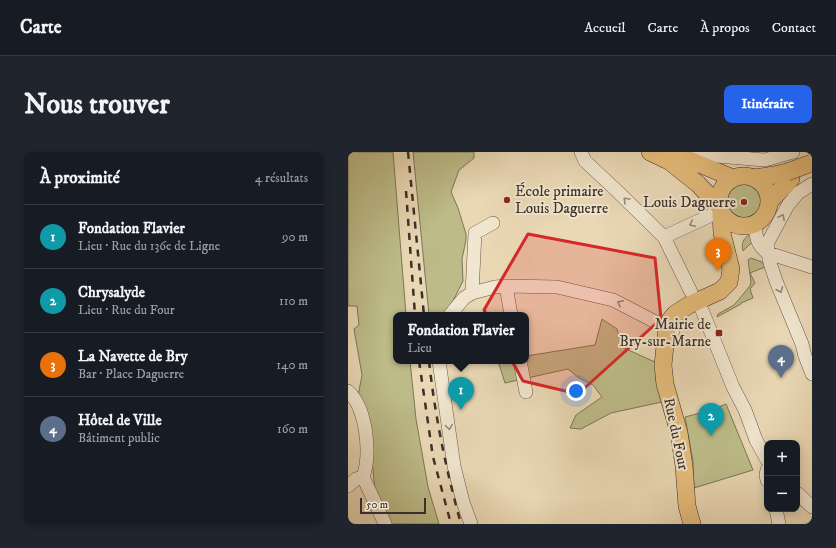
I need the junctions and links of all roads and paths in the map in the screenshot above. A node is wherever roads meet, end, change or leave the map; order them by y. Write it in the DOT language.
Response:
graph roads {
  1 [pos="581,152"];
  2 [pos="650,152"];
  3 [pos="663,152"];
  4 [pos="793,152"];
  5 [pos="798,152"];
  6 [pos="688,157"];
  7 [pos="812,163"];
  8 [pos="789,175"];
  9 [pos="733,178"];
  10 [pos="754,178"];
  11 [pos="812,178"];
  12 [pos="698,184"];
  13 [pos="812,184"];
  14 [pos="769,202"];
  15 [pos="720,210"];
  16 [pos="493,223"];
  17 [pos="747,225"];
  18 [pos="664,237"];
  19 [pos="768,253"];
  20 [pos="812,267"];
  21 [pos="506,286"];
  22 [pos="472,293"];
  23 [pos="699,300"];
  24 [pos="452,312"];
  25 [pos="510,312"];
  26 [pos="668,334"];
  27 [pos="438,364"];
  28 [pos="521,364"];
  29 [pos="812,374"];
  30 [pos="348,391"];
  31 [pos="526,392"];
  32 [pos="764,455"];
  33 [pos="364,478"];
  34 [pos="348,486"];
  35 [pos="800,496"];
  36 [pos="812,507"];
  37 [pos="777,512"];
  38 [pos="385,524"];
  39 [pos="471,524"];
  40 [pos="692,524"];
  41 [pos="779,524"];
  18 -- 1 [label="street, one-way"];
  2 -- 12 [label="main road"];
  3 -- 6 [label="main road"];
  4 -- 6 [label="street"];
  5 -- 11 [label="street"];
  6 -- 9 [label="main road"];
  6 -- 12 [label="main road"];
  7 -- 8 [label="main road, bridge"];
  8 -- 10 [label="main road"];
  8 -- 14 [label="main road"];
  9 -- 10 [label="main road"];
  9 -- 15 [label="main road"];
  10 -- 14 [label="main road"];
  12 -- 15 [label="main road"];
  19 -- 13 [label="street, one-way"];
  14 -- 17 [label="main road"];
  15 -- 17 [label="main road"];
  15 -- 18 [label="street, one-way"];
  15 -- 23 [label="main road"];
  16 -- 22 [label="street"];
  17 -- 19 [label="street"];
  17 -- 23 [label="main road"];
  18 -- 23 [label="street"];
  19 -- 20 [label="street"];
  19 -- 29 [label="street, one-way"];
  21 -- 22 [label="street"];
  21 -- 25 [label="street"];
  26 -- 21 [label="street, one-way"];
  22 -- 24 [label="street"];
  23 -- 26 [label="main road"];
  23 -- 32 [label="street"];
  26 -- 40 [label="main road, Rue du Four"];
  27 -- 39 [label="street, one-way"];
  28 -- 31 [label="street"];
  30 -- 33 [label="street"];
  33 -- 34 [label="street"];
  33 -- 38 [label="street"];
  35 -- 36 [label="street"];
  37 -- 41 [label="street"];
}
